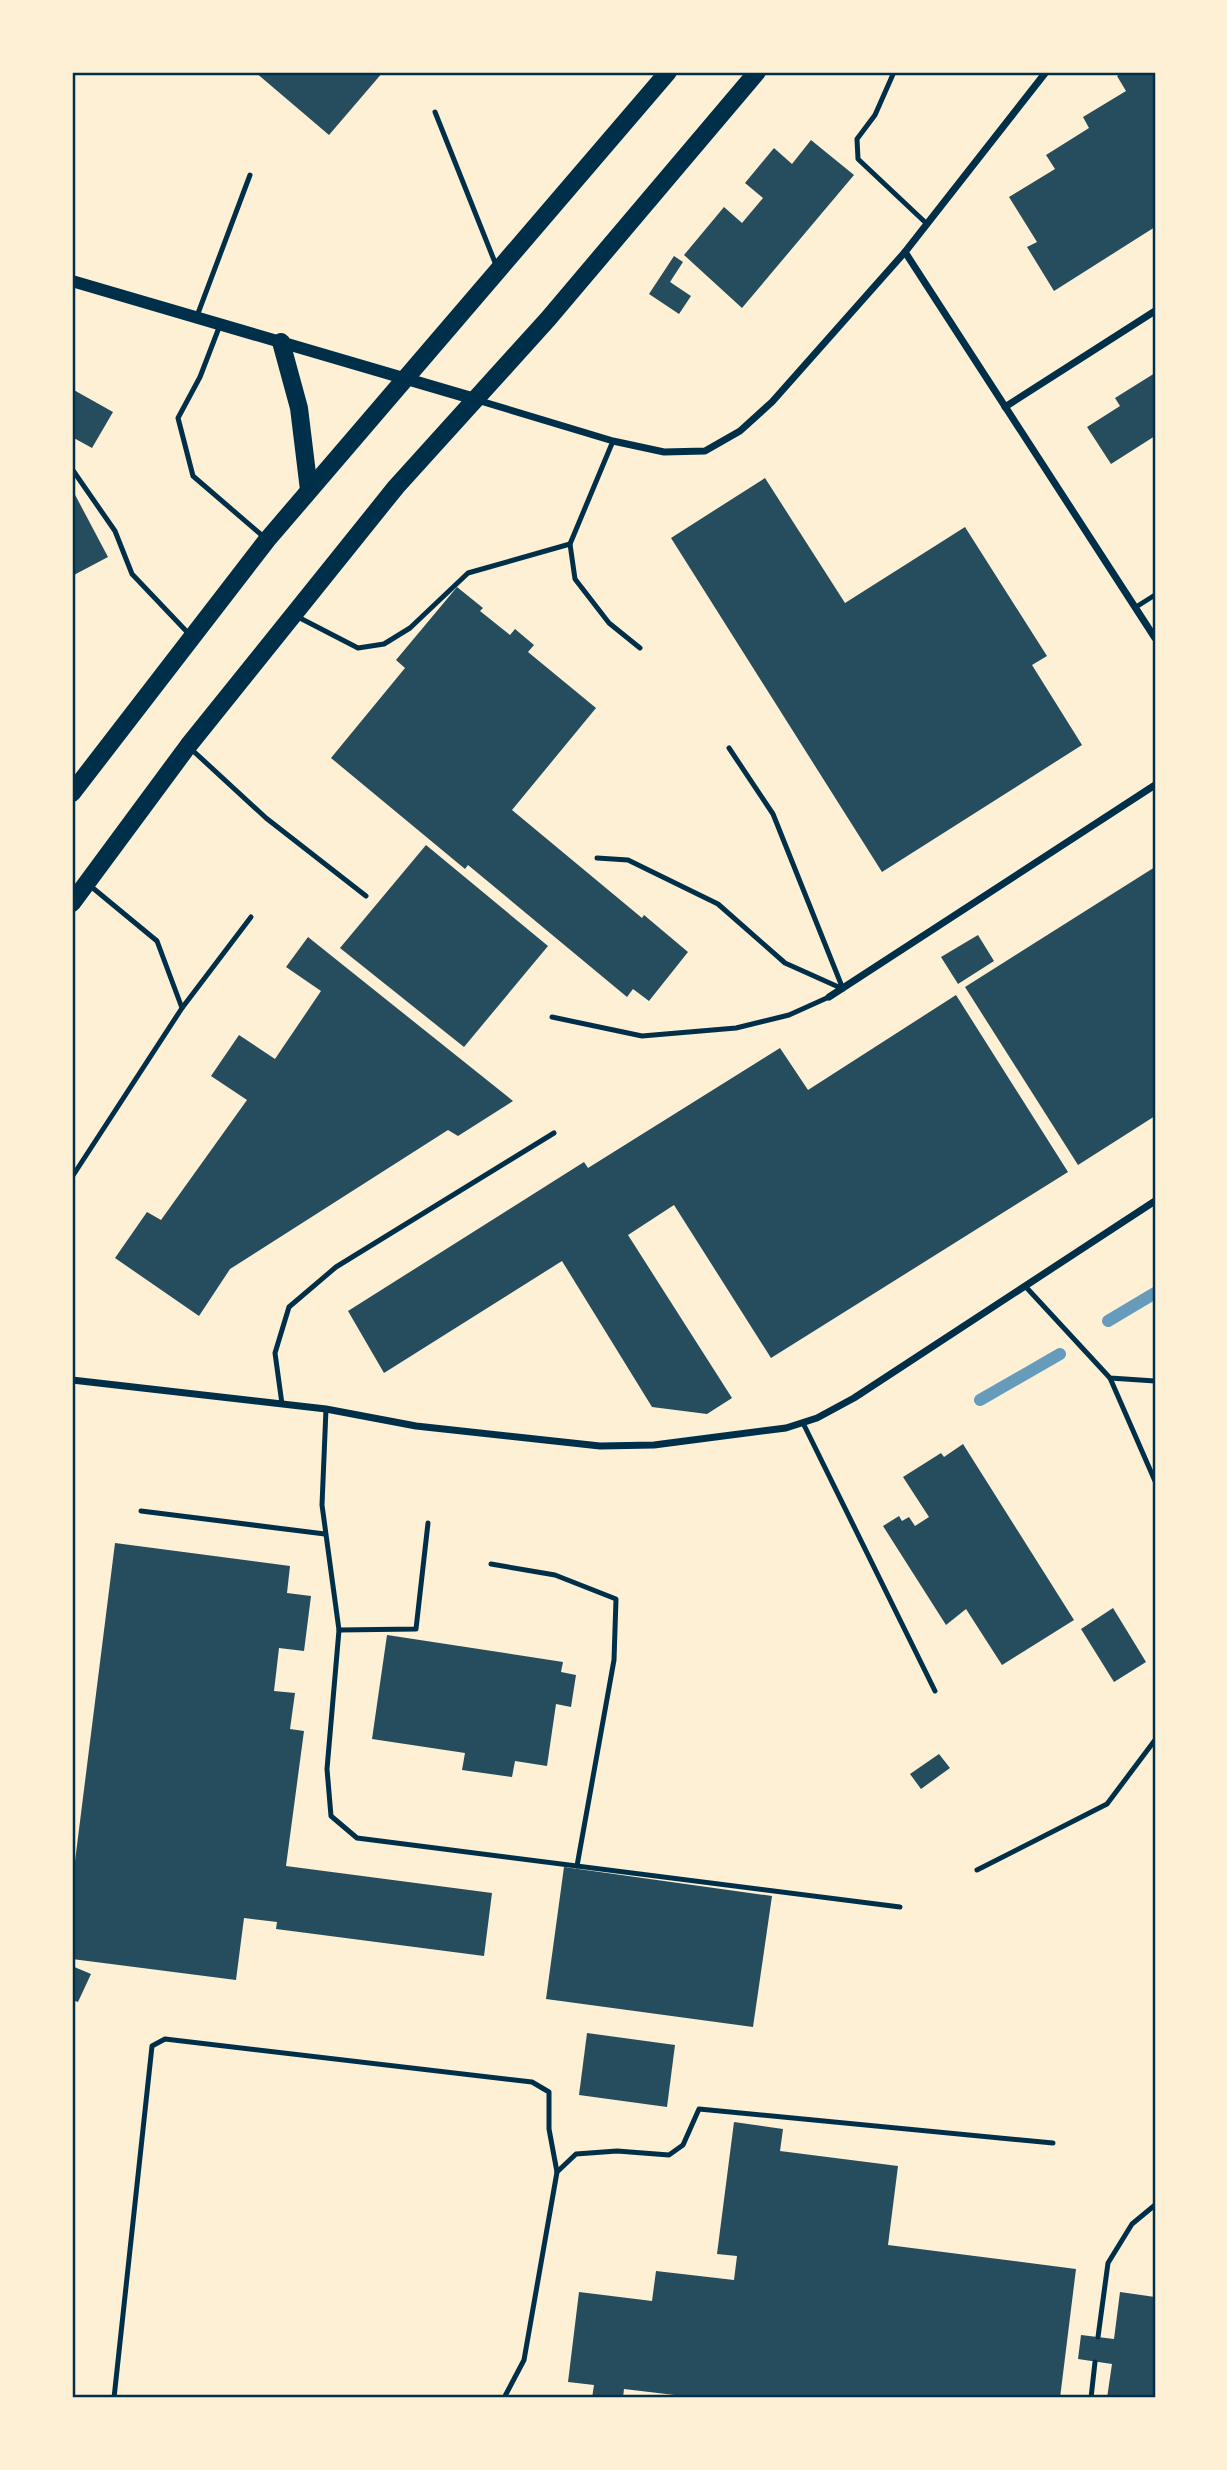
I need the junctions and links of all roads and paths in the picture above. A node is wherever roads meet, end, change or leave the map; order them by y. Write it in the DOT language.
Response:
graph roads {
  1 [pos="668,72"];
  2 [pos="757,72"];
  3 [pos="894,72"];
  4 [pos="1046,72"];
  5 [pos="435,112"];
  6 [pos="250,175"];
  7 [pos="927,224"];
  8 [pos="905,252"];
  9 [pos="498,270"];
  10 [pos="72,281"];
  11 [pos="1155,311"];
  12 [pos="197,317"];
  13 [pos="221,324"];
  14 [pos="281,342"];
  15 [pos="405,378"];
  16 [pos="475,399"];
  17 [pos="1005,407"];
  18 [pos="613,441"];
  19 [pos="72,469"];
  20 [pos="309,490"];
  21 [pos="267,540"];
  22 [pos="570,544"];
  23 [pos="1155,595"];
  24 [pos="1136,607"];
  25 [pos="294,614"];
  26 [pos="191,637"];
  27 [pos="1155,638"];
  28 [pos="640,648"];
  29 [pos="188,746"];
  30 [pos="729,748"];
  31 [pos="1155,785"];
  32 [pos="72,793"];
  33 [pos="597,858"];
  34 [pos="85,882"];
  35 [pos="366,896"];
  36 [pos="72,903"];
  37 [pos="251,917"];
  38 [pos="843,989"];
  39 [pos="829,997"];
  40 [pos="182,1008"];
  41 [pos="552,1017"];
  42 [pos="554,1133"];
  43 [pos="72,1177"];
  44 [pos="1155,1202"];
  45 [pos="1025,1286"];
  46 [pos="1110,1378"];
  47 [pos="72,1380"];
  48 [pos="1155,1381"];
  49 [pos="282,1404"];
  50 [pos="326,1409"];
  51 [pos="803,1423"];
  52 [pos="1155,1481"];
  53 [pos="141,1511"];
  54 [pos="428,1522"];
  55 [pos="325,1534"];
  56 [pos="491,1564"];
  57 [pos="339,1630"];
  58 [pos="935,1690"];
  59 [pos="1155,1740"];
  60 [pos="577,1866"];
  61 [pos="977,1870"];
  62 [pos="900,1907"];
  63 [pos="1053,2143"];
  64 [pos="557,2172"];
  65 [pos="1155,2205"];
  66 [pos="1098,2337"];
  67 [pos="1095,2362"];
  68 [pos="114,2398"];
  69 [pos="504,2398"];
  70 [pos="1091,2398"];
  1 -- 9 [label="main road"];
  2 -- 16 [label="main road"];
  3 -- 7 [label="lane"];
  4 -- 7 [label="street"];
  5 -- 9 [label="lane"];
  6 -- 12 [label="lane"];
  7 -- 8 [label="street"];
  8 -- 17 [label="street"];
  8 -- 18 [label="street"];
  9 -- 15 [label="main road"];
  10 -- 12 [label="street"];
  11 -- 17 [label="street"];
  12 -- 13 [label="street"];
  13 -- 14 [label="street"];
  13 -- 21 [label="lane"];
  14 -- 15 [label="street"];
  14 -- 20 [label="main road"];
  15 -- 16 [label="street"];
  15 -- 20 [label="main road"];
  16 -- 18 [label="street"];
  16 -- 25 [label="main road"];
  17 -- 24 [label="street"];
  18 -- 22 [label="lane"];
  19 -- 26 [label="lane"];
  20 -- 21 [label="main road"];
  21 -- 26 [label="main road"];
  22 -- 25 [label="lane"];
  22 -- 28 [label="lane"];
  23 -- 24 [label="lane"];
  24 -- 27 [label="street"];
  25 -- 29 [label="main road"];
  26 -- 32 [label="main road"];
  29 -- 34 [label="main road"];
  29 -- 35 [label="lane"];
  30 -- 38 [label="lane"];
  31 -- 38 [label="street"];
  33 -- 38 [label="lane"];
  34 -- 36 [label="main road"];
  34 -- 40 [label="lane"];
  37 -- 40 [label="lane"];
  38 -- 39 [label="street"];
  39 -- 41 [label="lane"];
  40 -- 43 [label="lane"];
  42 -- 49 [label="lane"];
  44 -- 45 [label="street"];
  45 -- 46 [label="lane"];
  45 -- 51 [label="street"];
  46 -- 48 [label="lane"];
  46 -- 52 [label="lane"];
  47 -- 49 [label="street"];
  49 -- 50 [label="street"];
  50 -- 51 [label="street"];
  50 -- 55 [label="lane"];
  51 -- 58 [label="lane"];
  53 -- 55 [label="lane"];
  54 -- 57 [label="lane"];
  55 -- 57 [label="lane"];
  56 -- 60 [label="lane"];
  57 -- 60 [label="lane"];
  59 -- 61 [label="lane"];
  60 -- 62 [label="lane"];
  63 -- 64 [label="lane"];
  64 -- 68 [label="lane"];
  64 -- 69 [label="lane"];
  65 -- 66 [label="lane"];
  67 -- 70 [label="lane"];
}
